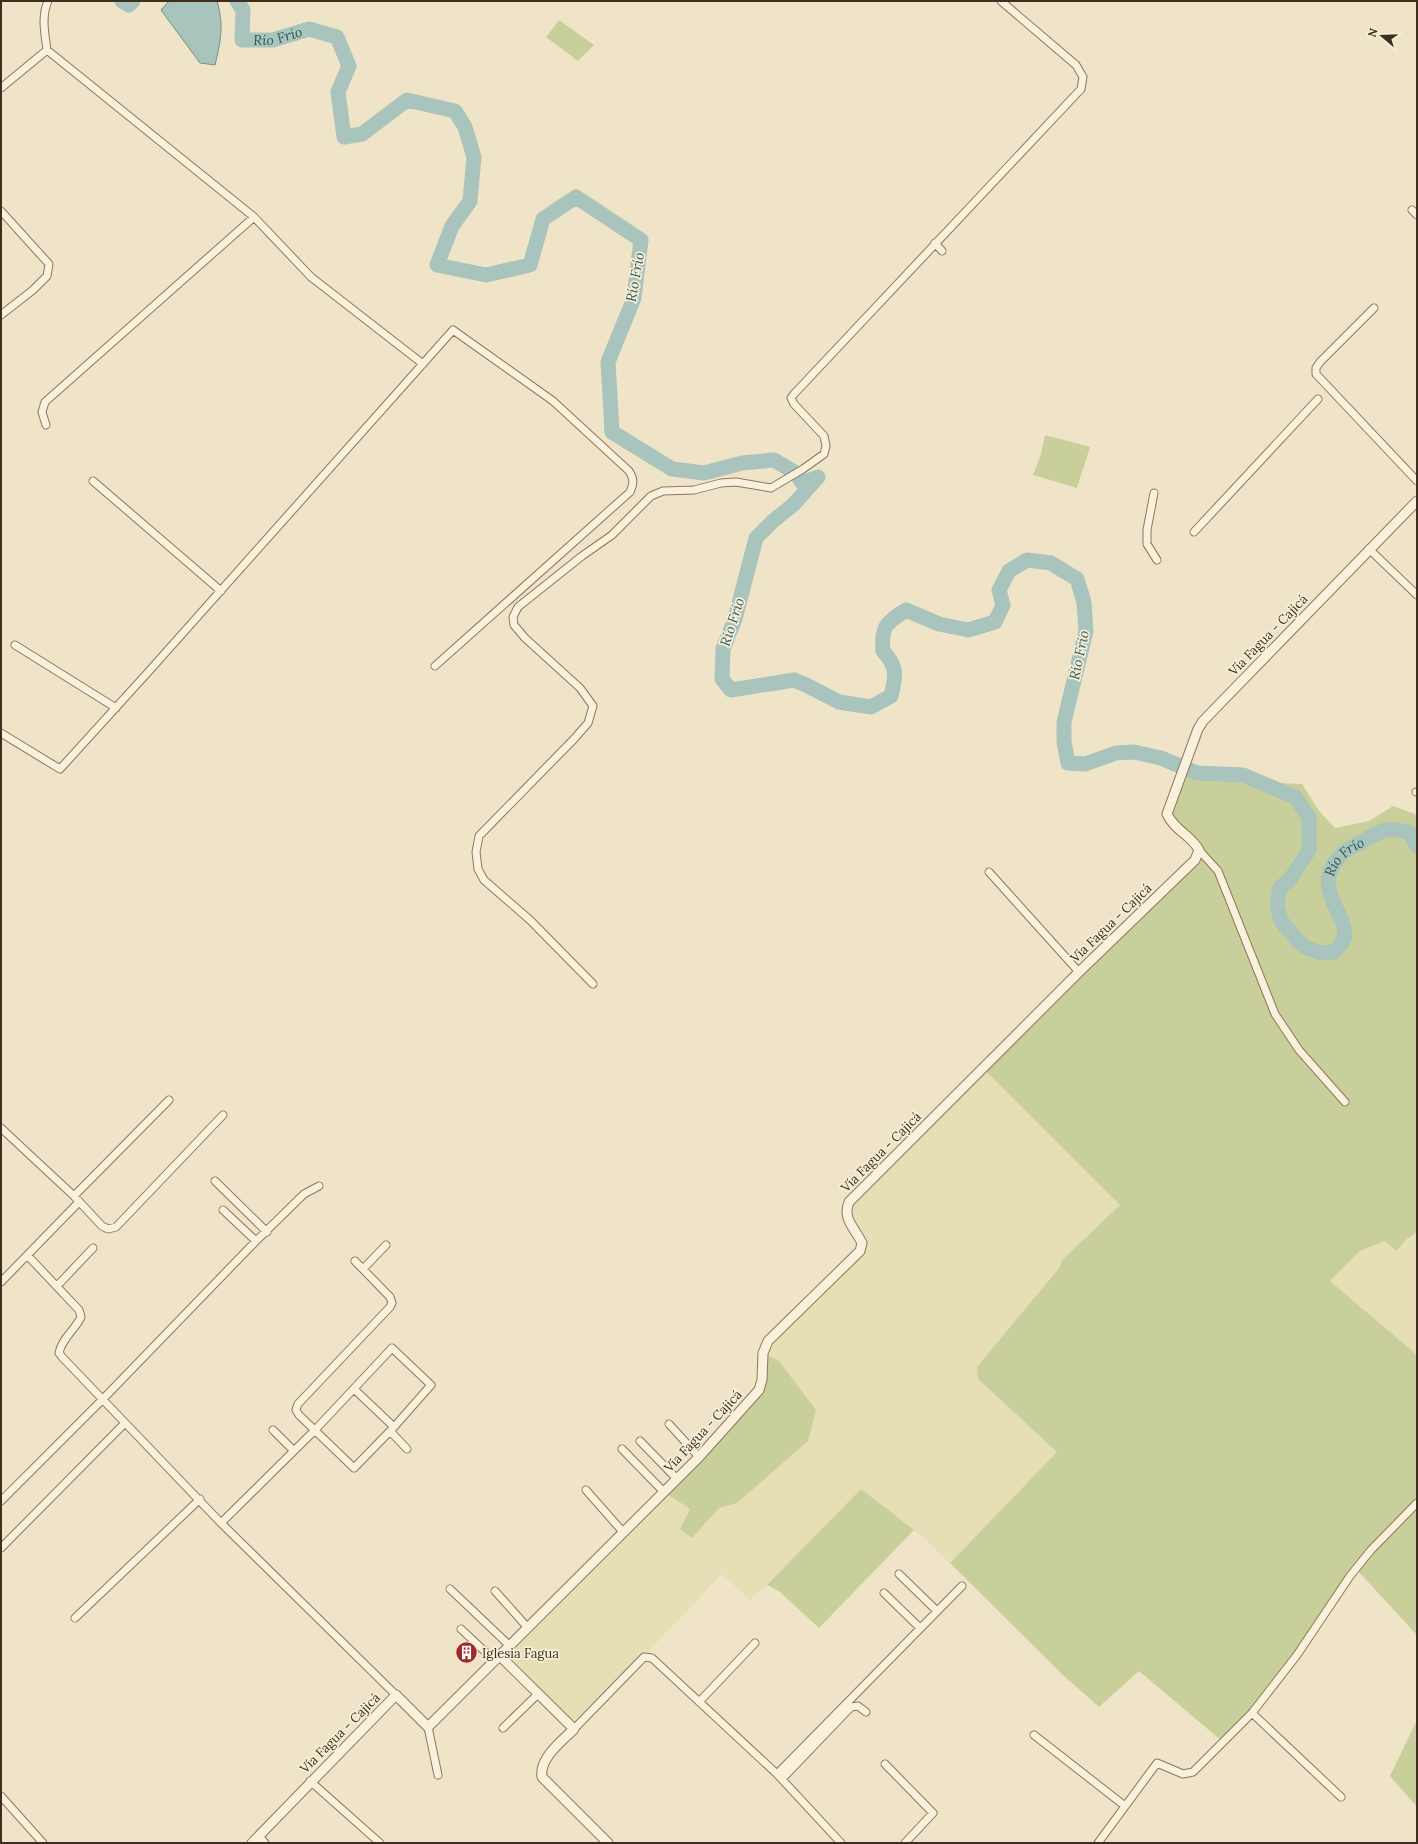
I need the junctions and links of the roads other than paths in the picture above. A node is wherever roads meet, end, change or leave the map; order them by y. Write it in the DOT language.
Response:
graph roads {
  1 [pos="48,1"];
  2 [pos="1001,1"];
  3 [pos="47,50"];
  4 [pos="1,88"];
  5 [pos="1,211"];
  6 [pos="254,217"];
  7 [pos="935,243"];
  8 [pos="942,251"];
  9 [pos="1374,308"];
  10 [pos="1,315"];
  11 [pos="423,364"];
  12 [pos="1318,399"];
  13 [pos="46,425"];
  14 [pos="93,481"];
  15 [pos="1417,481"];
  16 [pos="1154,493"];
  17 [pos="1417,501"];
  18 [pos="1194,532"];
  19 [pos="1369,549"];
  20 [pos="1157,560"];
  21 [pos="221,591"];
  22 [pos="1417,596"];
  23 [pos="15,645"];
  24 [pos="435,666"];
  25 [pos="116,708"];
  26 [pos="1,733"];
  27 [pos="1199,850"];
  28 [pos="989,872"];
  29 [pos="1079,972"];
  30 [pos="593,984"];
  31 [pos="169,1100"];
  32 [pos="1345,1102"];
  33 [pos="224,1115"];
  34 [pos="1,1128"];
  35 [pos="214,1181"];
  36 [pos="319,1186"];
  37 [pos="77,1199"];
  38 [pos="223,1210"];
  39 [pos="267,1232"];
  40 [pos="256,1241"];
  41 [pos="386,1245"];
  42 [pos="92,1248"];
  43 [pos="28,1256"];
  44 [pos="355,1261"];
  45 [pos="363,1269"];
  46 [pos="1,1282"];
  47 [pos="56,1286"];
  48 [pos="354,1389"];
  49 [pos="102,1399"];
  50 [pos="125,1423"];
  51 [pos="669,1424"];
  52 [pos="392,1429"];
  53 [pos="273,1430"];
  54 [pos="315,1430"];
  55 [pos="640,1441"];
  56 [pos="622,1449"];
  57 [pos="293,1450"];
  58 [pos="407,1450"];
  59 [pos="699,1456"];
  60 [pos="677,1478"];
  61 [pos="586,1490"];
  62 [pos="664,1492"];
  63 [pos="200,1499"];
  64 [pos="1,1501"];
  65 [pos="1417,1504"];
  66 [pos="221,1523"];
  67 [pos="624,1532"];
  68 [pos="1,1548"];
  69 [pos="899,1574"];
  70 [pos="962,1586"];
  71 [pos="450,1589"];
  72 [pos="495,1590"];
  73 [pos="884,1593"];
  74 [pos="937,1611"];
  75 [pos="75,1618"];
  76 [pos="528,1628"];
  77 [pos="920,1628"];
  78 [pos="461,1629"];
  79 [pos="755,1643"];
  80 [pos="510,1646"];
  81 [pos="497,1659"];
  82 [pos="538,1694"];
  83 [pos="396,1695"];
  84 [pos="699,1702"];
  85 [pos="866,1712"];
  86 [pos="1252,1713"];
  87 [pos="428,1727"];
  88 [pos="503,1728"];
  89 [pos="574,1728"];
  90 [pos="1034,1735"];
  91 [pos="885,1764"];
  92 [pos="777,1774"];
  93 [pos="438,1775"];
  94 [pos="782,1779"];
  95 [pos="310,1782"];
  96 [pos="1,1796"];
  97 [pos="1342,1797"];
  98 [pos="1125,1806"];
  99 [pos="262,1840"];
  100 [pos="40,1842"];
  101 [pos="252,1843"];
  102 [pos="380,1843"];
  103 [pos="608,1843"];
  104 [pos="841,1843"];
  105 [pos="905,1843"];
  106 [pos="1098,1843"];
  1 -- 3 [label="street"];
  2 -- 7 [label="street"];
  3 -- 4 [label="street"];
  3 -- 6 [label="street"];
  5 -- 10 [label="street"];
  6 -- 11 [label="street"];
  6 -- 13 [label="street"];
  7 -- 8 [label="street"];
  7 -- 30 [label="street"];
  9 -- 15 [label="street"];
  11 -- 21 [label="street"];
  11 -- 24 [label="street"];
  12 -- 18 [label="street"];
  14 -- 21 [label="street"];
  16 -- 20 [label="street"];
  17 -- 19 [label="street, Vía Fagua - Cajicá"];
  19 -- 22 [label="street"];
  19 -- 27 [label="street, Vía Fagua - Cajicá"];
  21 -- 25 [label="street"];
  23 -- 25 [label="street"];
  25 -- 26 [label="street"];
  27 -- 29 [label="street, Vía Fagua - Cajicá"];
  27 -- 32 [label="street"];
  28 -- 29 [label="street"];
  29 -- 59 [label="street, Vía Fagua - Cajicá"];
  31 -- 37 [label="street"];
  33 -- 37 [label="street"];
  34 -- 37 [label="street"];
  35 -- 39 [label="street"];
  36 -- 39 [label="street"];
  37 -- 43 [label="street"];
  38 -- 40 [label="street"];
  39 -- 40 [label="street"];
  40 -- 49 [label="street"];
  41 -- 45 [label="street"];
  42 -- 47 [label="street"];
  43 -- 46 [label="street"];
  43 -- 47 [label="street"];
  44 -- 45 [label="street"];
  45 -- 54 [label="street"];
  47 -- 49 [label="street"];
  48 -- 52 [label="street"];
  48 -- 52 [label="street"];
  48 -- 54 [label="street"];
  49 -- 50 [label="street"];
  49 -- 64 [label="street"];
  50 -- 63 [label="street"];
  50 -- 68 [label="street"];
  51 -- 59 [label="street"];
  52 -- 54 [label="street"];
  52 -- 58 [label="street"];
  53 -- 57 [label="street"];
  54 -- 57 [label="street"];
  55 -- 60 [label="street"];
  56 -- 62 [label="street"];
  57 -- 66 [label="street"];
  59 -- 60 [label="street, Vía Fagua - Cajicá"];
  60 -- 62 [label="street, Vía Fagua - Cajicá"];
  61 -- 67 [label="street"];
  62 -- 67 [label="street, Vía Fagua - Cajicá"];
  63 -- 66 [label="street"];
  63 -- 75 [label="street"];
  65 -- 86 [label="street"];
  66 -- 83 [label="street"];
  67 -- 76 [label="street, Vía Fagua - Cajicá"];
  69 -- 74 [label="street"];
  70 -- 74 [label="street"];
  71 -- 80 [label="street"];
  72 -- 76 [label="street"];
  73 -- 77 [label="street"];
  74 -- 77 [label="street"];
  76 -- 80 [label="street, Vía Fagua - Cajicá"];
  77 -- 92 [label="street"];
  78 -- 81 [label="street"];
  79 -- 84 [label="street"];
  80 -- 81 [label="street, Vía Fagua - Cajicá"];
  81 -- 82 [label="street"];
  81 -- 87 [label="street, Vía Fagua - Cajicá"];
  82 -- 88 [label="street"];
  82 -- 89 [label="street"];
  83 -- 87 [label="street, Vía Fagua - Cajicá"];
  83 -- 95 [label="street, Vía Fagua - Cajicá"];
  84 -- 89 [label="street"];
  84 -- 92 [label="street"];
  85 -- 94 [label="street"];
  86 -- 97 [label="street"];
  86 -- 98 [label="street"];
  87 -- 93 [label="street"];
  89 -- 103 [label="street"];
  90 -- 98 [label="street"];
  91 -- 105 [label="street"];
  92 -- 94 [label="street"];
  94 -- 104 [label="street"];
  95 -- 99 [label="street, Vía Fagua - Cajicá"];
  95 -- 102 [label="street"];
  96 -- 100 [label="street"];
  98 -- 106 [label="street"];
  99 -- 101 [label="street, Vía Fagua - Cajicá"];
}
